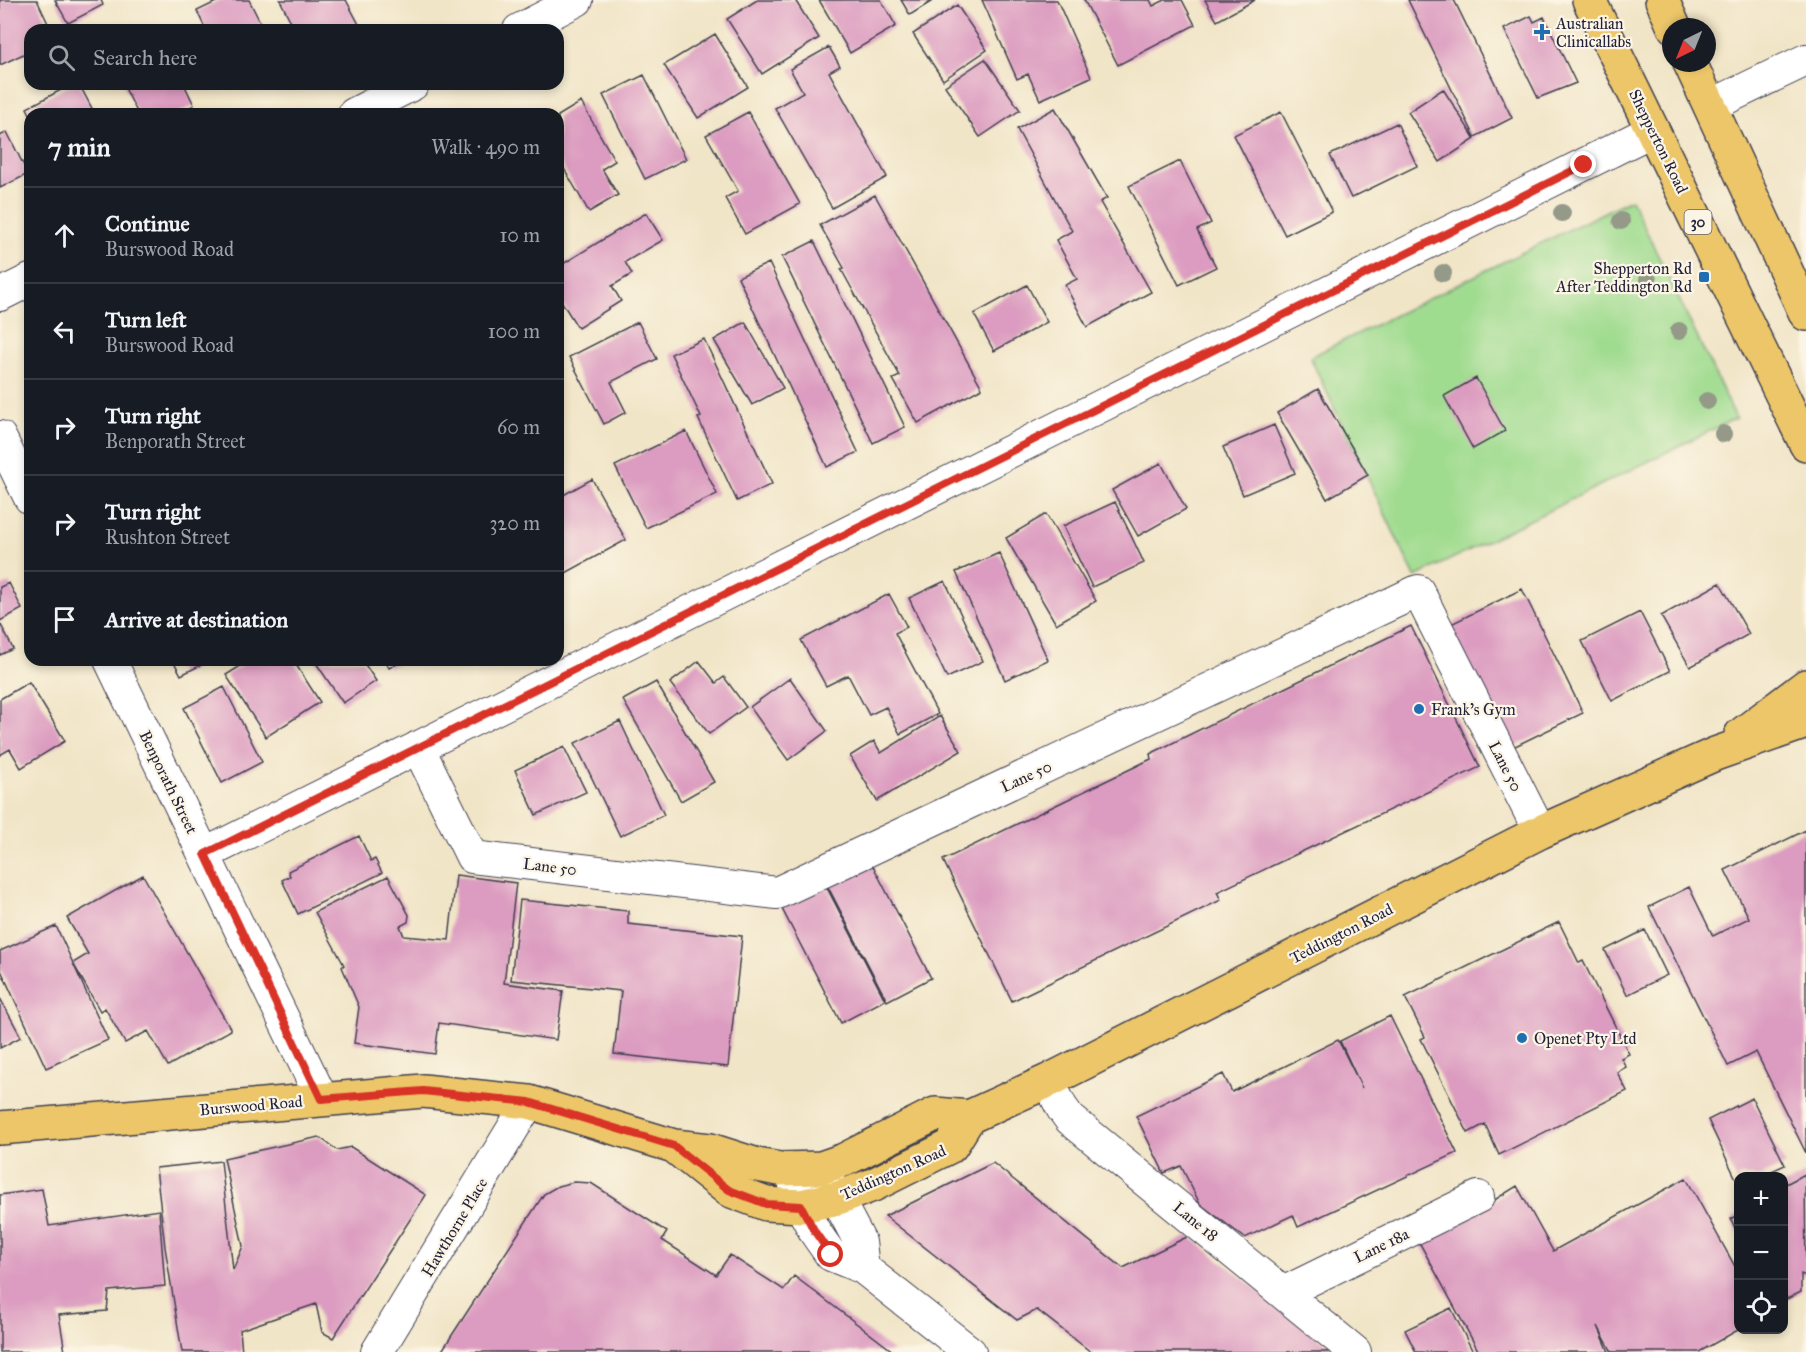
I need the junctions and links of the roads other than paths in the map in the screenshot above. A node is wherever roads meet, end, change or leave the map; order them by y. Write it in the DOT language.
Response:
graph roads {
  1 [pos="578,0"];
  2 [pos="1589,0"];
  3 [pos="1662,0"];
  4 [pos="1670,18"];
  5 [pos="531,24"];
  6 [pos="1806,60"];
  7 [pos="1694,72"];
  8 [pos="401,90"];
  9 [pos="1710,106"];
  10 [pos="366,108"];
  11 [pos="1653,130"];
  12 [pos="24,283"];
  13 [pos="0,295"];
  14 [pos="1806,314"];
  15 [pos="0,437"];
  16 [pos="1806,444"];
  17 [pos="24,486"];
  18 [pos="113,666"];
  19 [pos="1806,686"];
  20 [pos="1806,722"];
  21 [pos="418,747"];
  22 [pos="1715,754"];
  23 [pos="1540,832"];
  24 [pos="205,854"];
  25 [pos="1047,1081"];
  26 [pos="321,1099"];
  27 [pos="529,1102"];
  28 [pos="969,1117"];
  29 [pos="0,1128"];
  30 [pos="674,1146"];
  31 [pos="806,1169"];
  32 [pos="1478,1197"];
  33 [pos="837,1198"];
  34 [pos="801,1206"];
  35 [pos="863,1268"];
  36 [pos="1284,1293"];
  37 [pos="384,1350"];
  38 [pos="970,1352"];
  39 [pos="1355,1352"];
  1 -- 5 [label="street"];
  2 -- 11 [label="main road, Shepperton Road / 30"];
  3 -- 4 [label="main road"];
  6 -- 9 [label="street"];
  7 -- 9 [label="main road"];
  8 -- 10 [label="street"];
  9 -- 14 [label="main road"];
  11 -- 16 [label="main road, Shepperton Road / 30"];
  11 -- 21 [label="street"];
  12 -- 13 [label="street"];
  15 -- 17 [label="street"];
  18 -- 24 [label="street, Benporath Street"];
  19 -- 22 [label="main road, Teddington Road"];
  20 -- 22 [label="main road, Teddington Road"];
  21 -- 23 [label="street, Lane 50"];
  21 -- 24 [label="street"];
  22 -- 23 [label="main road, Teddington Road"];
  23 -- 25 [label="main road, Teddington Road"];
  24 -- 26 [label="street, Benporath Street"];
  25 -- 28 [label="main road, Teddington Road"];
  25 -- 36 [label="street, Lane 18"];
  26 -- 27 [label="main road, Burswood Road"];
  26 -- 29 [label="main road, Burswood Road"];
  27 -- 30 [label="main road, Burswood Road"];
  27 -- 37 [label="street, Hawthorne Place"];
  28 -- 31 [label="main road, Teddington Road"];
  28 -- 33 [label="main road, Teddington Road"];
  30 -- 31 [label="main road, Teddington Road"];
  30 -- 34 [label="main road, Burswood Road"];
  31 -- 33 [label="street"];
  31 -- 34 [label="street"];
  32 -- 36 [label="street, Lane 18a"];
  33 -- 34 [label="main road, Teddington Road"];
  33 -- 35 [label="street"];
  34 -- 35 [label="street"];
  35 -- 38 [label="street"];
  36 -- 39 [label="street, Lane 18"];
}
